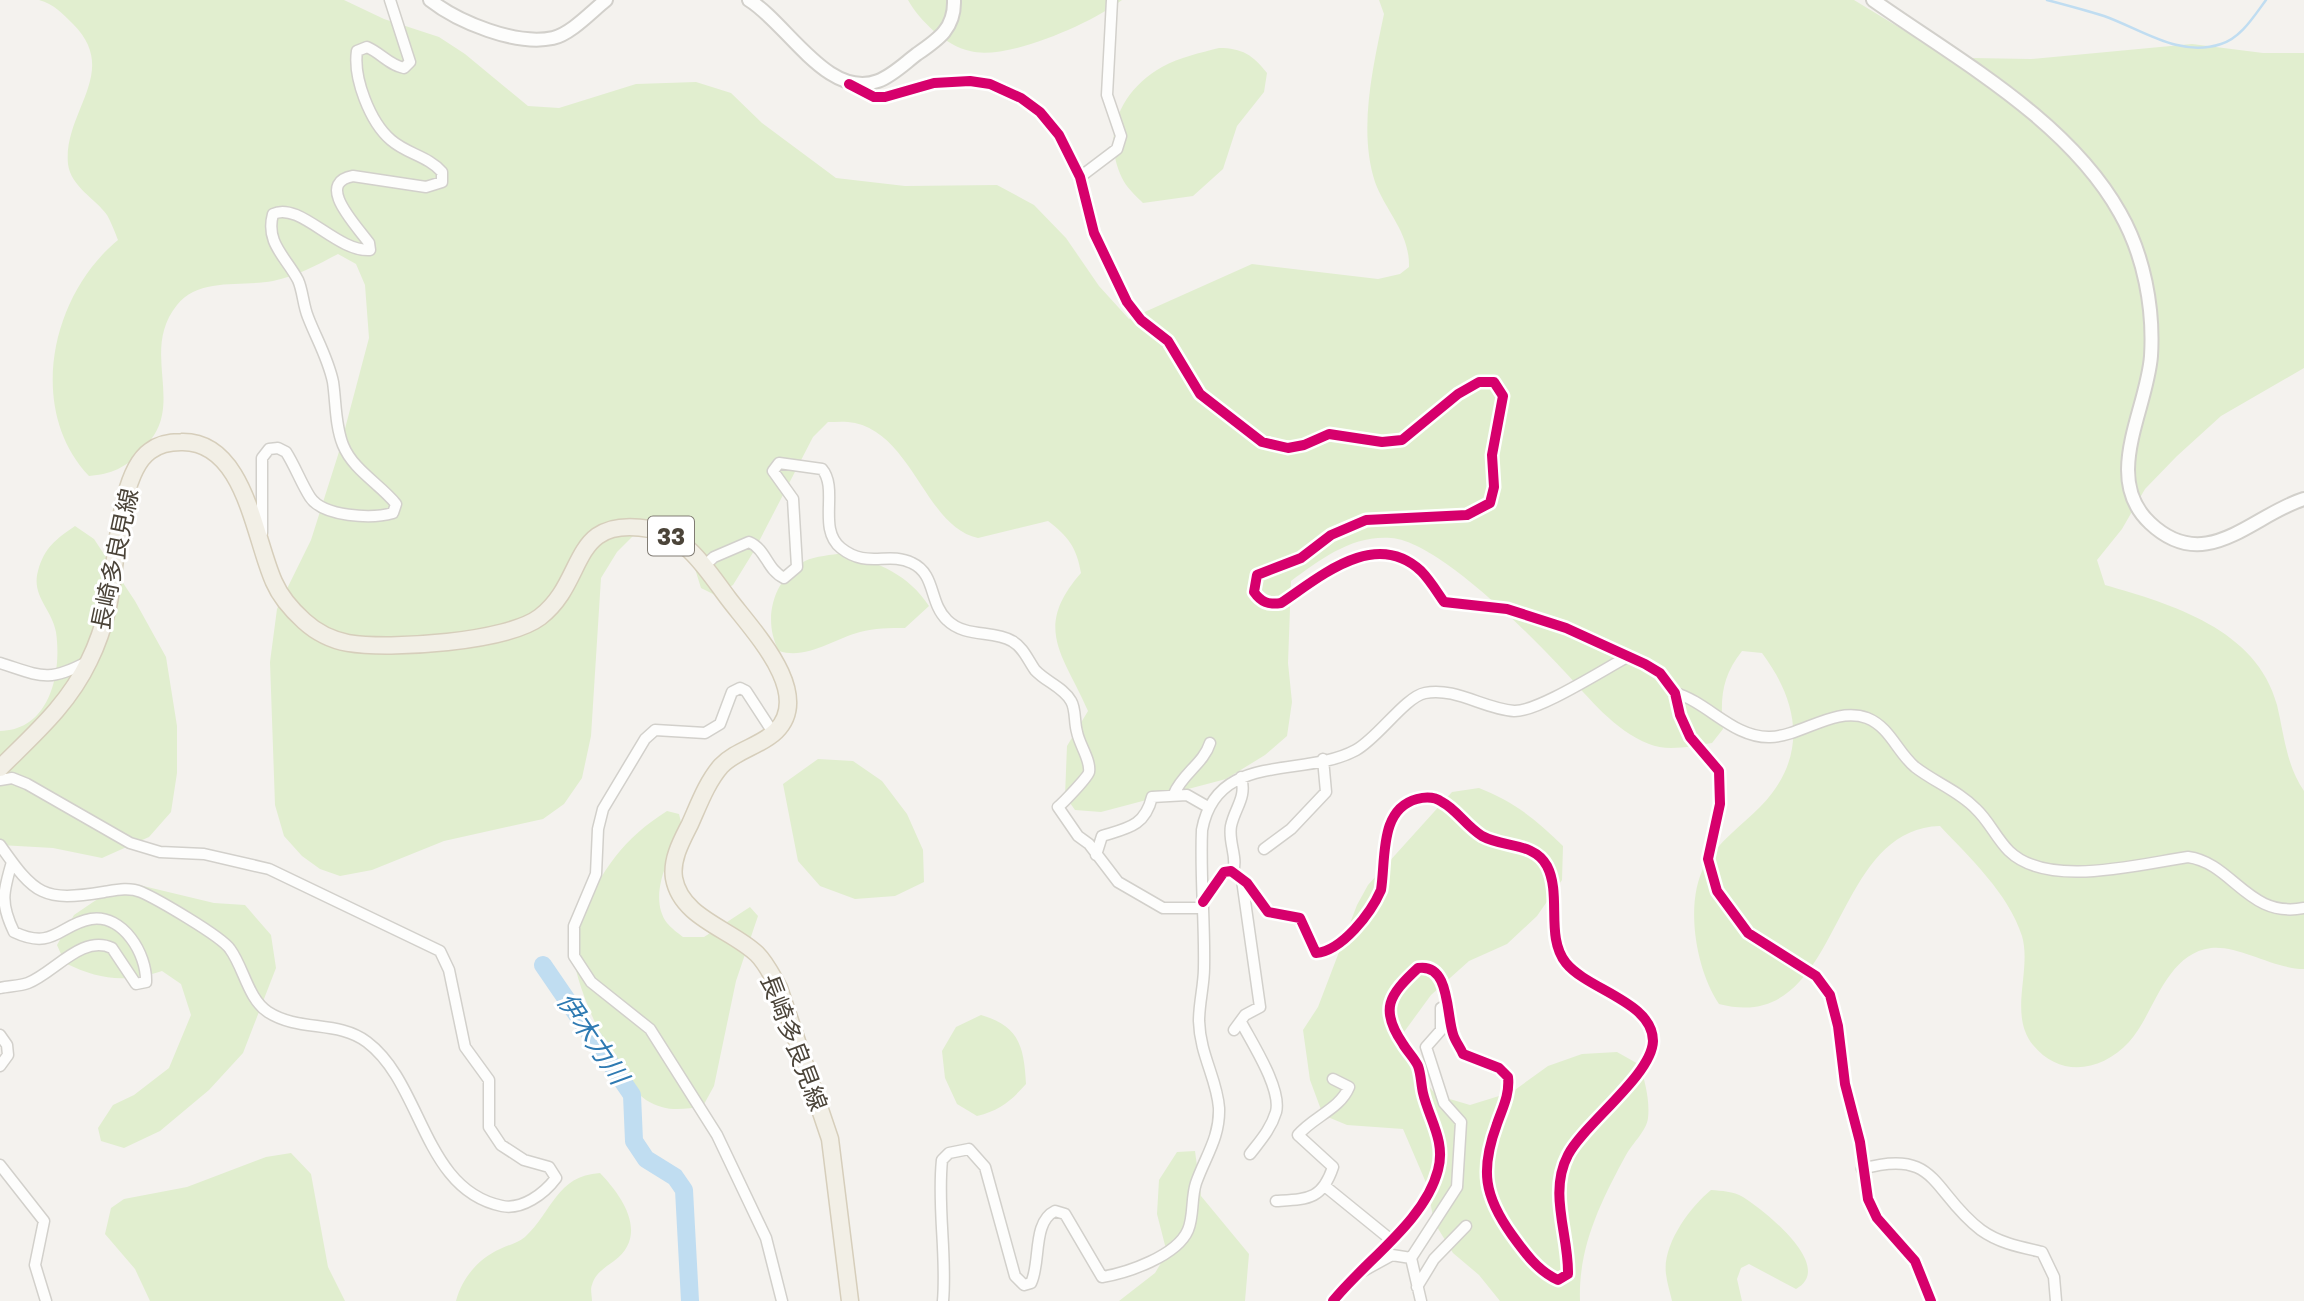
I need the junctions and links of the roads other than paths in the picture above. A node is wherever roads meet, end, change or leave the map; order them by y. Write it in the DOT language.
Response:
graph roads {
  1 [pos="390,0"];
  2 [pos="430,0"];
  3 [pos="606,0"];
  4 [pos="748,0"];
  5 [pos="954,0"];
  6 [pos="1112,0"];
  7 [pos="1873,0"];
  8 [pos="849,83"];
  9 [pos="1080,177"];
  10 [pos="2304,499"];
  11 [pos="262,551"];
  12 [pos="704,566"];
  13 [pos="1629,656"];
  14 [pos="90,660"];
  15 [pos="0,663"];
  16 [pos="1675,693"];
  17 [pos="774,734"];
  18 [pos="1210,743"];
  19 [pos="1323,759"];
  20 [pos="0,768"];
  21 [pos="1241,777"];
  22 [pos="0,780"];
  23 [pos="1174,794"];
  24 [pos="1209,807"];
  25 [pos="0,845"];
  26 [pos="1264,849"];
  27 [pos="1096,855"];
  28 [pos="12,862"];
  29 [pos="1233,872"];
  30 [pos="1242,879"];
  31 [pos="1203,905"];
  32 [pos="2304,908"];
  33 [pos="0,988"];
  34 [pos="1448,1004"];
  35 [pos="0,1035"];
  36 [pos="0,1066"];
  37 [pos="1333,1079"];
  38 [pos="1250,1154"];
  39 [pos="0,1165"];
  40 [pos="1862,1169"];
  41 [pos="1326,1187"];
  42 [pos="1276,1201"];
  43 [pos="1466,1226"];
  44 [pos="1390,1239"];
  45 [pos="1411,1258"];
  46 [pos="1353,1276"];
  47 [pos="1417,1287"];
  48 [pos="46,1301"];
  49 [pos="782,1301"];
  50 [pos="850,1301"];
  51 [pos="943,1301"];
  52 [pos="1333,1301"];
  53 [pos="1421,1301"];
  54 [pos="1931,1301"];
  55 [pos="2056,1301"];
  1 -- 11 [label="street"];
  2 -- 3 [label="street"];
  4 -- 8 [label="street"];
  5 -- 8 [label="street"];
  6 -- 9 [label="street"];
  7 -- 10 [label="street"];
  8 -- 9 [label="street"];
  9 -- 13 [label="street"];
  11 -- 12 [label="main road, 長崎多良見線 / 33"];
  11 -- 14 [label="main road, 長崎多良見線 / 33"];
  12 -- 17 [label="main road, 長崎多良見線 / 33"];
  12 -- 27 [label="street"];
  13 -- 16 [label="street"];
  13 -- 19 [label="street"];
  14 -- 15 [label="street"];
  14 -- 20 [label="main road, 長崎多良見線 / 33"];
  16 -- 32 [label="street"];
  16 -- 40 [label="street"];
  17 -- 49 [label="street"];
  17 -- 50 [label="main road, 長崎多良見線"];
  18 -- 23 [label="street"];
  19 -- 21 [label="street"];
  19 -- 26 [label="street"];
  21 -- 24 [label="street"];
  21 -- 29 [label="street"];
  22 -- 28 [label="street"];
  23 -- 24 [label="street"];
  23 -- 27 [label="street"];
  24 -- 31 [label="street"];
  25 -- 28 [label="street"];
  27 -- 31 [label="street"];
  28 -- 33 [label="street"];
  29 -- 30 [label="street"];
  29 -- 31 [label="street"];
  30 -- 34 [label="street"];
  30 -- 38 [label="street"];
  31 -- 51 [label="street"];
  34 -- 44 [label="street"];
  34 -- 45 [label="street"];
  35 -- 36 [label="street"];
  37 -- 41 [label="street"];
  39 -- 48 [label="street"];
  40 -- 54 [label="street"];
  40 -- 55 [label="street"];
  41 -- 42 [label="street"];
  41 -- 44 [label="street"];
  43 -- 47 [label="street"];
  44 -- 46 [label="street"];
  45 -- 46 [label="street"];
  45 -- 47 [label="street"];
  46 -- 52 [label="street"];
  47 -- 53 [label="street"];
}
